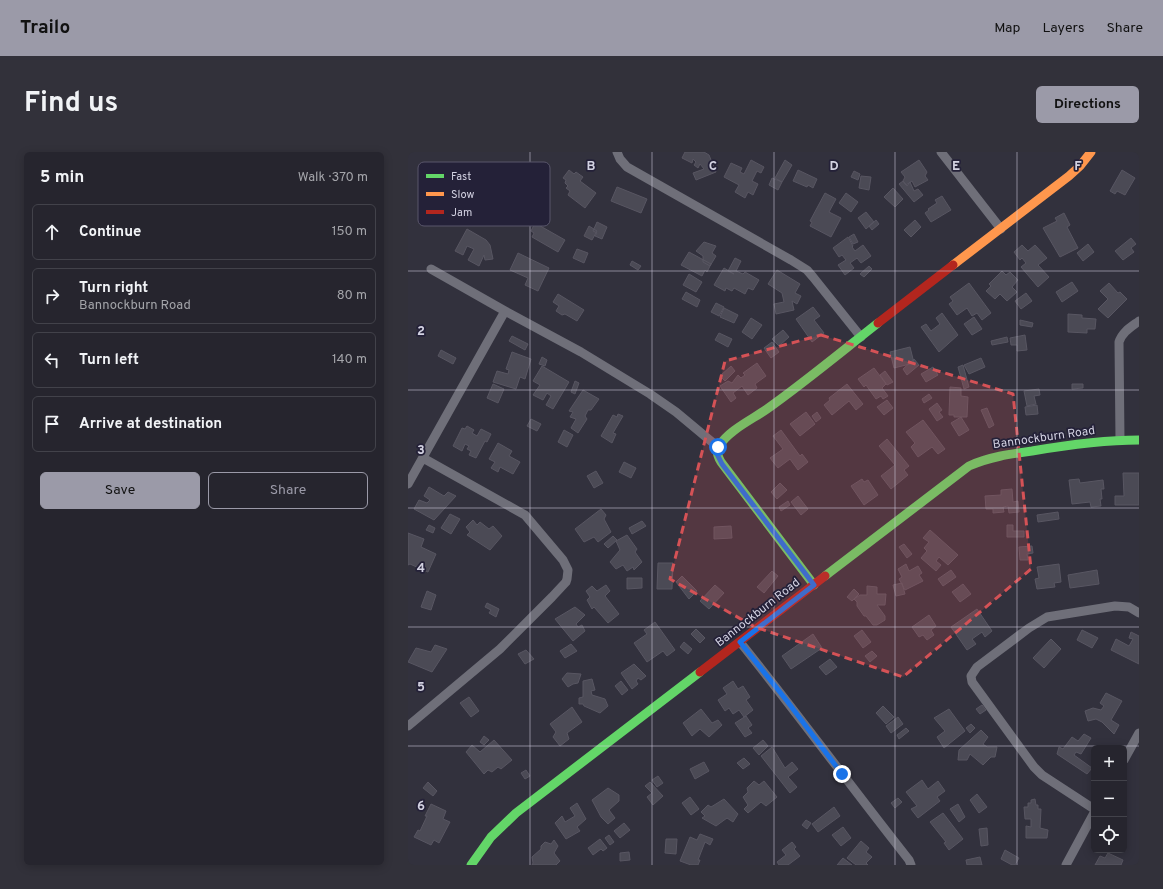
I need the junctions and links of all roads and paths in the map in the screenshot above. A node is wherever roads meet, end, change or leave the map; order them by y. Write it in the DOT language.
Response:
graph roads {
  1 [pos="618,152"];
  2 [pos="941,152"];
  3 [pos="1091,152"];
  4 [pos="1001,228"];
  5 [pos="430,270"];
  6 [pos="505,311"];
  7 [pos="1139,321"];
  8 [pos="861,336"];
  9 [pos="1120,440"];
  10 [pos="1139,440"];
  11 [pos="718,447"];
  12 [pos="423,458"];
  13 [pos="408,484"];
  14 [pos="814,585"];
  15 [pos="1139,613"];
  16 [pos="740,642"];
  17 [pos="408,726"];
  18 [pos="1139,733"];
  19 [pos="1127,755"];
  20 [pos="1091,806"];
  21 [pos="1092,817"];
  22 [pos="471,865"];
  23 [pos="910,865"];
  24 [pos="1066,865"];
  1 -- 8 [label="street"];
  2 -- 4 [label="street"];
  3 -- 4 [label="street"];
  4 -- 8 [label="street"];
  5 -- 6 [label="street"];
  6 -- 11 [label="street"];
  6 -- 12 [label="street"];
  7 -- 9 [label="street"];
  8 -- 11 [label="street"];
  9 -- 10 [label="street, Bannockburn Road"];
  9 -- 14 [label="street, Bannockburn Road"];
  11 -- 14 [label="street"];
  12 -- 13 [label="street"];
  12 -- 17 [label="street"];
  14 -- 16 [label="street, Bannockburn Road"];
  15 -- 20 [label="street"];
  16 -- 22 [label="street, Bannockburn Road"];
  16 -- 23 [label="street"];
  18 -- 19 [label="street"];
  21 -- 24 [label="street"];
}
